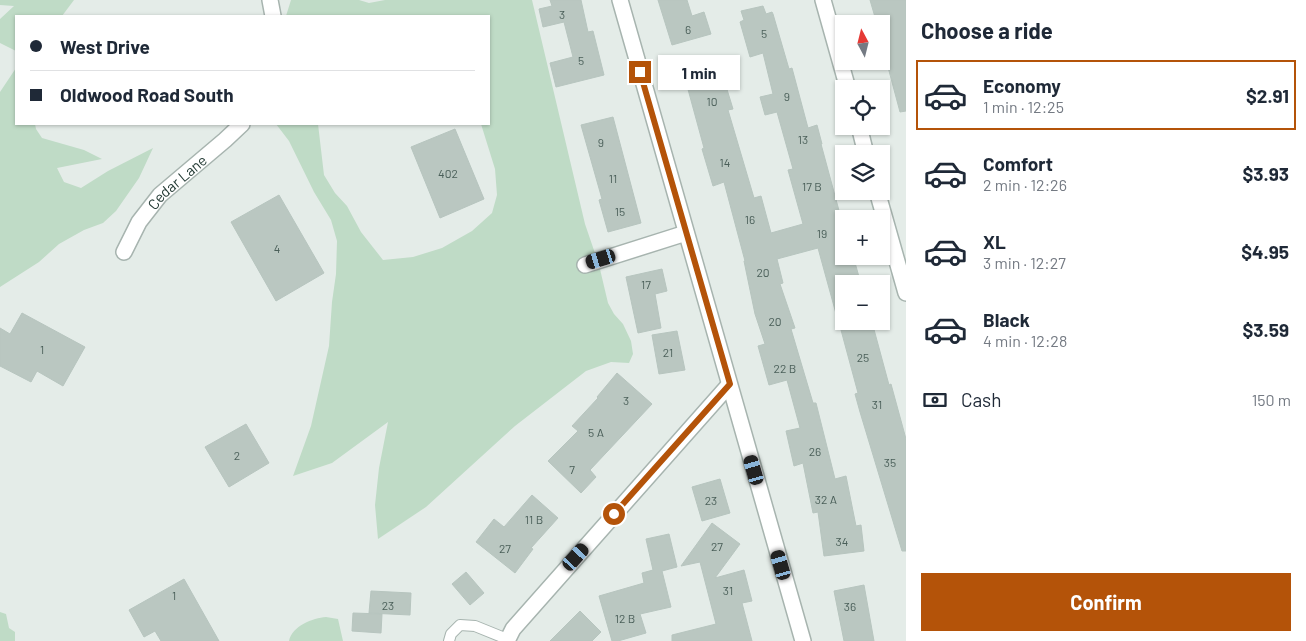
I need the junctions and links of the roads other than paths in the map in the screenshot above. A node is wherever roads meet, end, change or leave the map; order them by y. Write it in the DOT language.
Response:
graph roads {
  1 [pos="270,0"];
  2 [pos="620,0"];
  3 [pos="823,0"];
  4 [pos="273,15"];
  5 [pos="845,80"];
  6 [pos="241,125"];
  7 [pos="880,200"];
  8 [pos="686,233"];
  9 [pos="124,252"];
  10 [pos="585,264"];
  11 [pos="906,293"];
  12 [pos="730,384"];
  13 [pos="507,640"];
  14 [pos="449,641"];
  15 [pos="803,641"];
  1 -- 4 [label="street"];
  2 -- 8 [label="street"];
  3 -- 5 [label="street"];
  6 -- 9 [label="street, Cedar Lane"];
  7 -- 11 [label="street"];
  8 -- 10 [label="street"];
  8 -- 12 [label="street"];
  12 -- 13 [label="street"];
  12 -- 15 [label="street"];
  13 -- 14 [label="lane"];
}
